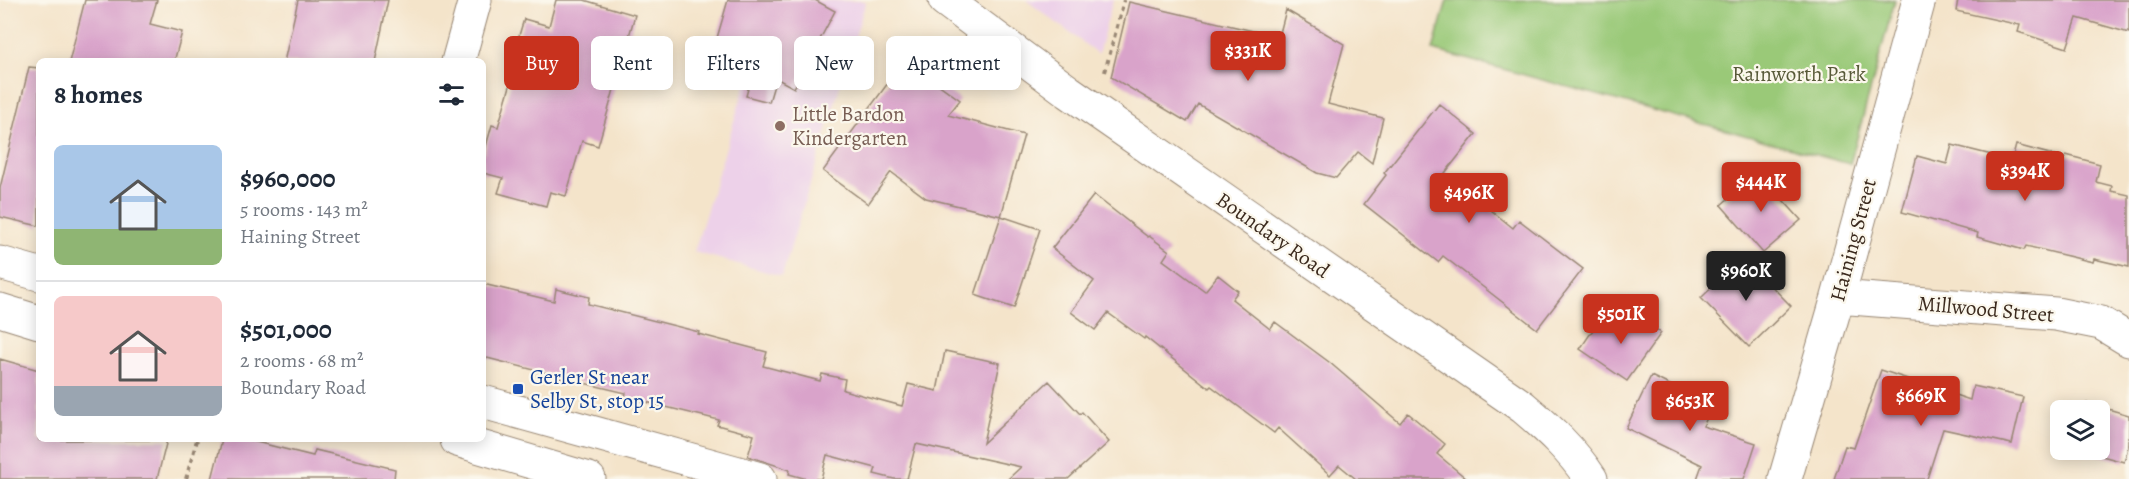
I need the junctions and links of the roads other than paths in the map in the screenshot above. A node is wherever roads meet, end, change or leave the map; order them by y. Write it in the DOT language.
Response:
graph roads {
  1 [pos="475,0"];
  2 [pos="945,0"];
  3 [pos="1919,0"];
  4 [pos="459,58"];
  5 [pos="0,263"];
  6 [pos="36,273"];
  7 [pos="1838,297"];
  8 [pos="0,310"];
  9 [pos="36,321"];
  10 [pos="2129,340"];
  11 [pos="486,403"];
  12 [pos="464,442"];
  13 [pos="589,479"];
  14 [pos="760,479"];
  15 [pos="1592,479"];
  16 [pos="1785,479"];
  1 -- 4 [label="street"];
  2 -- 15 [label="street, Boundary Road"];
  3 -- 7 [label="street, Haining Street"];
  5 -- 6 [label="street"];
  7 -- 10 [label="street, Millwood Street"];
  7 -- 16 [label="street, Haining Street"];
  8 -- 9 [label="street"];
  11 -- 14 [label="street"];
  12 -- 13 [label="street"];
}
